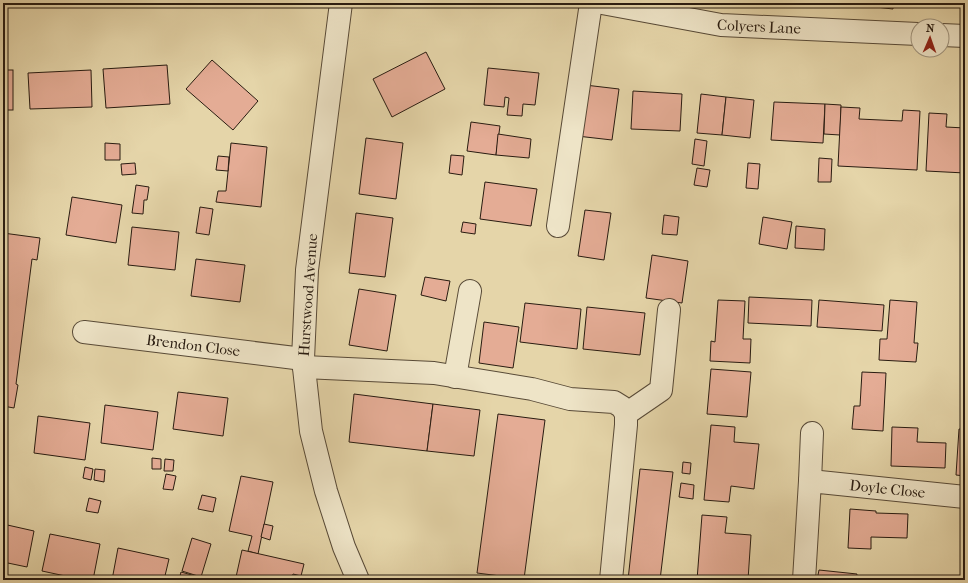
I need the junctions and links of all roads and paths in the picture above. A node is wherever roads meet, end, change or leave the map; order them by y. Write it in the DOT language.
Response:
graph roads {
  1 [pos="341,3"];
  2 [pos="591,3"];
  3 [pos="602,3"];
  4 [pos="910,34"];
  5 [pos="950,35"];
  6 [pos="965,36"];
  7 [pos="558,226"];
  8 [pos="470,291"];
  9 [pos="669,310"];
  10 [pos="84,332"];
  11 [pos="303,363"];
  12 [pos="455,377"];
  13 [pos="626,414"];
  14 [pos="812,433"];
  15 [pos="810,481"];
  16 [pos="965,497"];
  17 [pos="358,580"];
  18 [pos="611,580"];
  19 [pos="804,580"];
  1 -- 11 [label="street, Hurstwood Avenue"];
  2 -- 7 [label="street"];
  3 -- 4 [label="street, Colyers Lane"];
  5 -- 6 [label="street"];
  8 -- 12 [label="street"];
  9 -- 13 [label="street"];
  10 -- 11 [label="street, Brendon Close"];
  11 -- 12 [label="street, Brendon Close"];
  11 -- 17 [label="street, Hurstwood Avenue"];
  12 -- 13 [label="street, Brendon Close"];
  13 -- 18 [label="street"];
  14 -- 15 [label="street"];
  15 -- 16 [label="street, Doyle Close"];
  15 -- 19 [label="street"];
}
